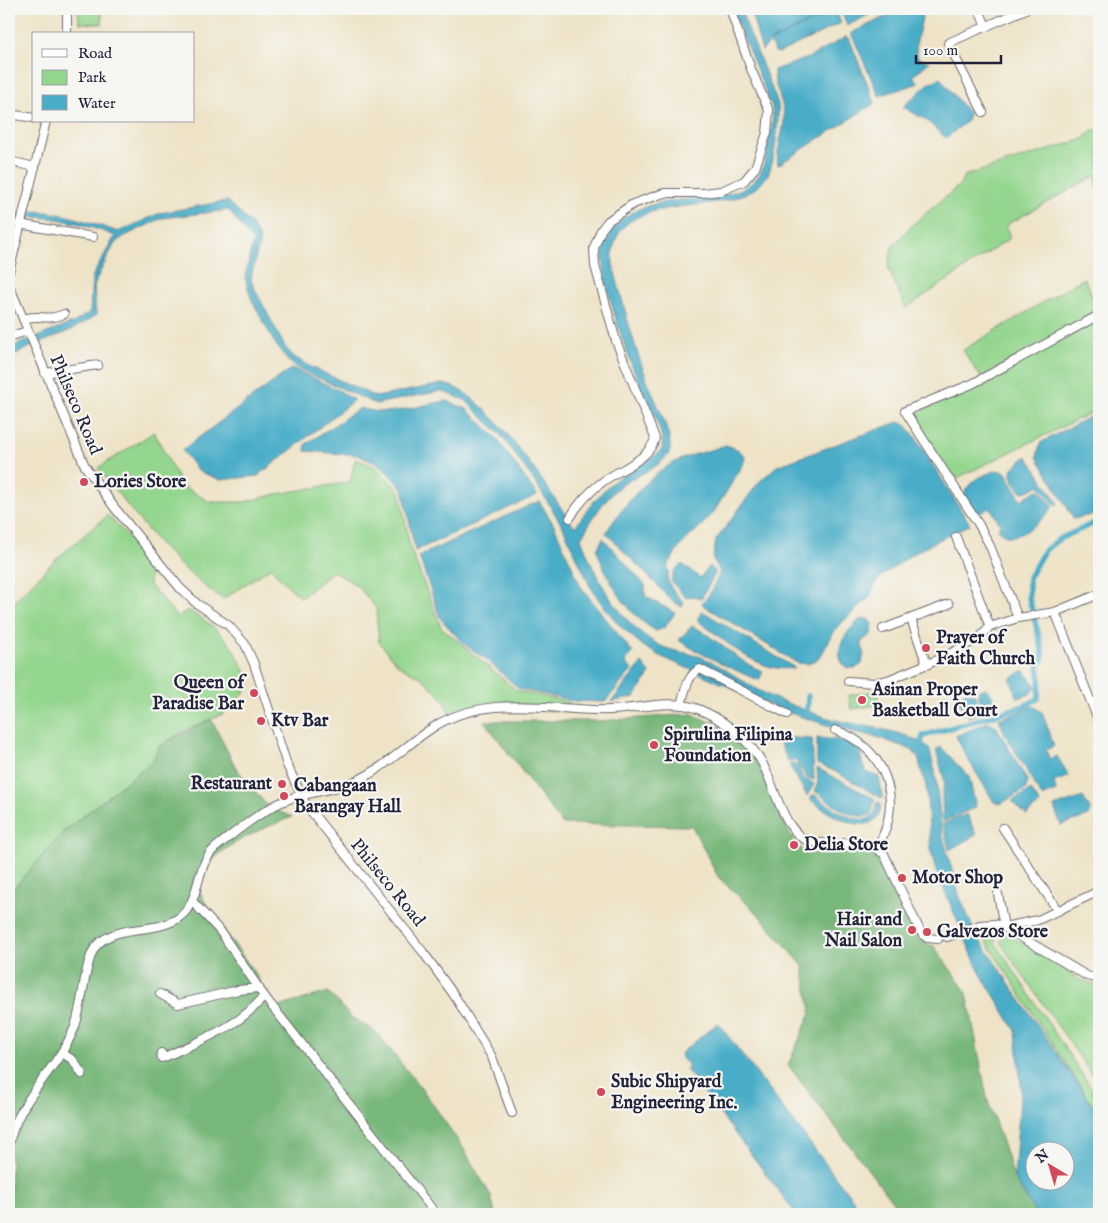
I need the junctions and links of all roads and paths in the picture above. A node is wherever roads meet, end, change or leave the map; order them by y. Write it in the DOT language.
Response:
graph roads {
  1 [pos="66,9"];
  2 [pos="730,9"];
  3 [pos="979,9"];
  4 [pos="1022,9"];
  5 [pos="986,26"];
  6 [pos="67,32"];
  7 [pos="983,112"];
  8 [pos="9,114"];
  9 [pos="32,118"];
  10 [pos="46,122"];
  11 [pos="9,161"];
  12 [pos="35,167"];
  13 [pos="20,222"];
  14 [pos="93,236"];
  15 [pos="9,272"];
  16 [pos="9,286"];
  17 [pos="64,314"];
  18 [pos="1099,315"];
  19 [pos="23,319"];
  20 [pos="28,332"];
  21 [pos="9,338"];
  22 [pos="98,365"];
  23 [pos="45,374"];
  24 [pos="570,518"];
  25 [pos="956,537"];
  26 [pos="1099,594"];
  27 [pos="949,604"];
  28 [pos="1055,612"];
  29 [pos="1018,618"];
  30 [pos="911,620"];
  31 [pos="990,627"];
  32 [pos="883,629"];
  33 [pos="927,665"];
  34 [pos="848,681"];
  35 [pos="681,705"];
  36 [pos="787,714"];
  37 [pos="1099,722"];
  38 [pos="835,730"];
  39 [pos="302,796"];
  40 [pos="1003,828"];
  41 [pos="877,847"];
  42 [pos="1099,891"];
  43 [pos="998,894"];
  44 [pos="192,901"];
  45 [pos="1058,911"];
  46 [pos="1004,927"];
  47 [pos="1099,978"];
  48 [pos="259,988"];
  49 [pos="160,994"];
  50 [pos="264,996"];
  51 [pos="62,1053"];
  52 [pos="161,1053"];
  53 [pos="82,1074"];
  54 [pos="512,1114"];
  55 [pos="9,1144"];
  56 [pos="436,1214"];
  1 -- 6 [label="street"];
  2 -- 24 [label="street"];
  3 -- 5 [label="street"];
  4 -- 5 [label="street"];
  5 -- 7 [label="street"];
  8 -- 9 [label="street"];
  10 -- 12 [label="street"];
  11 -- 12 [label="street"];
  12 -- 13 [label="street"];
  13 -- 14 [label="street"];
  13 -- 15 [label="street"];
  16 -- 19 [label="street, Philseco Road"];
  17 -- 19 [label="street"];
  18 -- 29 [label="street"];
  19 -- 20 [label="street, Philseco Road"];
  20 -- 21 [label="street"];
  20 -- 23 [label="street, Philseco Road"];
  22 -- 23 [label="street"];
  23 -- 39 [label="street, Philseco Road"];
  25 -- 31 [label="street"];
  26 -- 28 [label="street"];
  27 -- 30 [label="street"];
  28 -- 29 [label="street"];
  28 -- 37 [label="street"];
  29 -- 31 [label="street"];
  30 -- 32 [label="street"];
  30 -- 33 [label="street"];
  31 -- 33 [label="street"];
  33 -- 34 [label="street"];
  35 -- 36 [label="street"];
  35 -- 39 [label="street"];
  35 -- 41 [label="street"];
  38 -- 41 [label="street"];
  39 -- 44 [label="street"];
  39 -- 54 [label="street, Philseco Road"];
  40 -- 45 [label="street"];
  41 -- 46 [label="street"];
  42 -- 45 [label="street"];
  43 -- 46 [label="street"];
  44 -- 48 [label="street"];
  44 -- 51 [label="street"];
  45 -- 46 [label="street"];
  46 -- 47 [label="street"];
  48 -- 49 [label="street"];
  48 -- 50 [label="street"];
  50 -- 52 [label="street"];
  50 -- 56 [label="street"];
  51 -- 53 [label="street"];
  51 -- 55 [label="street"];
}
